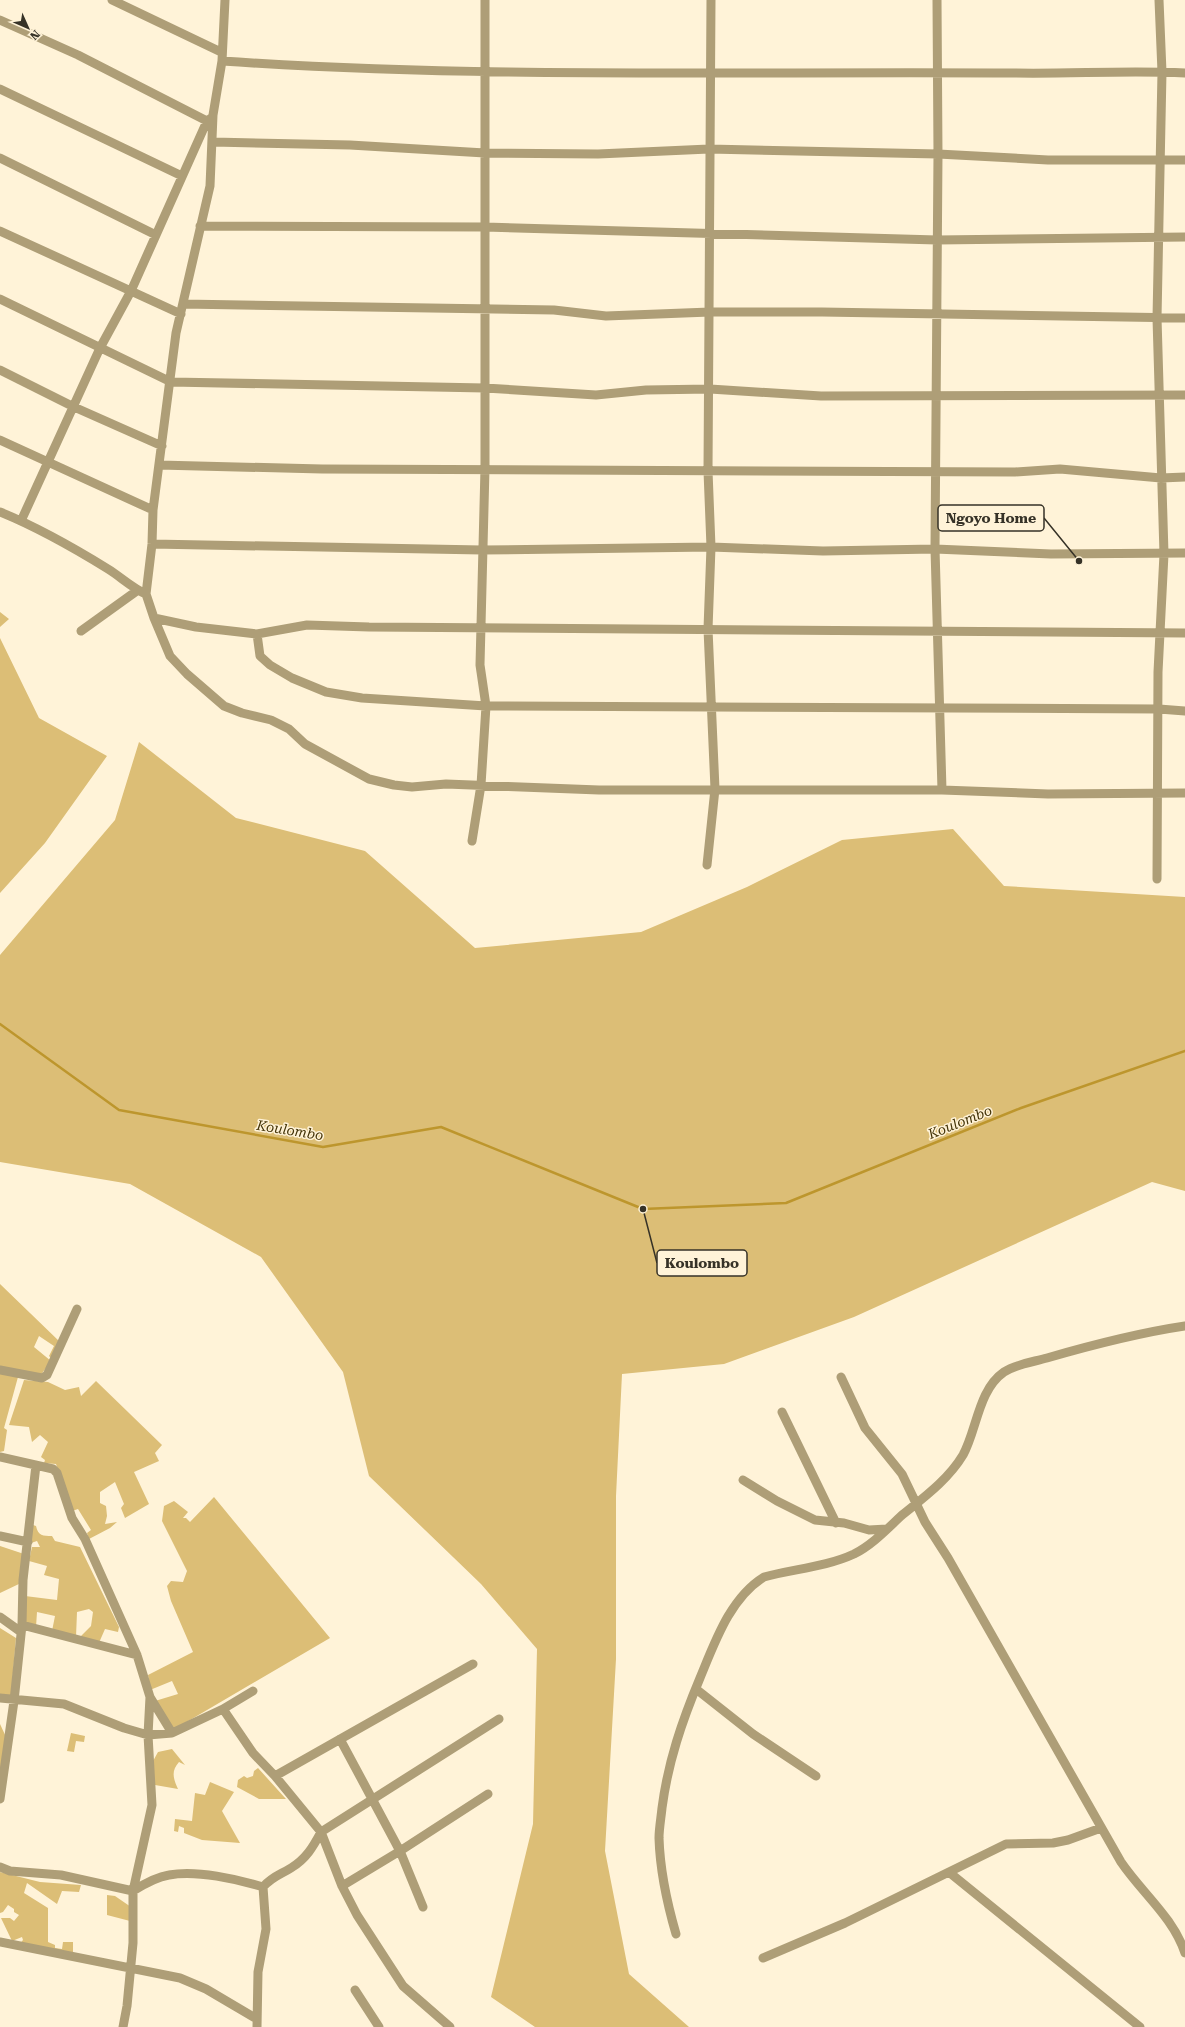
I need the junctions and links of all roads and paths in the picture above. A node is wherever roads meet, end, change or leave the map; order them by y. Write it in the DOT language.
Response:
graph roads {
  1 [pos="112,0"];
  2 [pos="225,0"];
  3 [pos="485,0"];
  4 [pos="710,0"];
  5 [pos="937,0"];
  6 [pos="1159,0"];
  7 [pos="0,20"];
  8 [pos="221,56"];
  9 [pos="485,71"];
  10 [pos="938,72"];
  11 [pos="1162,72"];
  12 [pos="709,73"];
  13 [pos="1185,73"];
  14 [pos="0,89"];
  15 [pos="210,118"];
  16 [pos="213,142"];
  17 [pos="709,149"];
  18 [pos="485,153"];
  19 [pos="938,154"];
  20 [pos="0,158"];
  21 [pos="1160,159"];
  22 [pos="1185,160"];
  23 [pos="182,176"];
  24 [pos="200,226"];
  25 [pos="485,227"];
  26 [pos="0,231"];
  27 [pos="708,233"];
  28 [pos="156,236"];
  29 [pos="1159,236"];
  30 [pos="1185,237"];
  31 [pos="937,240"];
  32 [pos="131,291"];
  33 [pos="0,299"];
  34 [pos="183,304"];
  35 [pos="485,309"];
  36 [pos="710,312"];
  37 [pos="181,314"];
  38 [pos="936,314"];
  39 [pos="1157,318"];
  40 [pos="1185,318"];
  41 [pos="100,348"];
  42 [pos="0,370"];
  43 [pos="171,382"];
  44 [pos="485,388"];
  45 [pos="710,389"];
  46 [pos="1159,394"];
  47 [pos="1185,395"];
  48 [pos="936,397"];
  49 [pos="74,407"];
  50 [pos="0,440"];
  51 [pos="162,446"];
  52 [pos="48,464"];
  53 [pos="159,465"];
  54 [pos="485,468"];
  55 [pos="708,471"];
  56 [pos="936,471"];
  57 [pos="1185,477"];
  58 [pos="1161,478"];
  59 [pos="154,510"];
  60 [pos="0,512"];
  61 [pos="21,521"];
  62 [pos="152,544"];
  63 [pos="711,547"];
  64 [pos="935,549"];
  65 [pos="482,550"];
  66 [pos="1185,553"];
  67 [pos="1164,554"];
  68 [pos="142,592"];
  69 [pos="154,618"];
  70 [pos="481,627"];
  71 [pos="708,629"];
  72 [pos="937,630"];
  73 [pos="81,631"];
  74 [pos="1159,632"];
  75 [pos="1185,633"];
  76 [pos="257,634"];
  77 [pos="486,706"];
  78 [pos="711,706"];
  79 [pos="1159,709"];
  80 [pos="939,710"];
  81 [pos="1185,711"];
  82 [pos="481,785"];
  83 [pos="715,789"];
  84 [pos="942,790"];
  85 [pos="1185,792"];
  86 [pos="1158,793"];
  87 [pos="472,841"];
  88 [pos="707,866"];
  89 [pos="1157,879"];
  90 [pos="77,1309"];
  91 [pos="1185,1326"];
  92 [pos="0,1370"];
  93 [pos="841,1377"];
  94 [pos="782,1412"];
  95 [pos="0,1457"];
  96 [pos="36,1466"];
  97 [pos="743,1480"];
  98 [pos="917,1503"];
  99 [pos="836,1522"];
  100 [pos="888,1528"];
  101 [pos="0,1536"];
  102 [pos="28,1542"];
  103 [pos="0,1617"];
  104 [pos="21,1629"];
  105 [pos="137,1656"];
  106 [pos="473,1664"];
  107 [pos="696,1689"];
  108 [pos="253,1691"];
  109 [pos="150,1697"];
  110 [pos="0,1698"];
  111 [pos="14,1701"];
  112 [pos="223,1709"];
  113 [pos="499,1719"];
  114 [pos="172,1733"];
  115 [pos="148,1735"];
  116 [pos="340,1739"];
  117 [pos="275,1776"];
  118 [pos="816,1776"];
  119 [pos="488,1794"];
  120 [pos="0,1799"];
  121 [pos="372,1800"];
  122 [pos="1101,1828"];
  123 [pos="321,1832"];
  124 [pos="400,1851"];
  125 [pos="0,1867"];
  126 [pos="950,1873"];
  127 [pos="342,1886"];
  128 [pos="263,1887"];
  129 [pos="133,1891"];
  130 [pos="424,1907"];
  131 [pos="676,1934"];
  132 [pos="0,1942"];
  133 [pos="1185,1953"];
  134 [pos="763,1958"];
  135 [pos="129,1968"];
  136 [pos="355,1990"];
  137 [pos="437,2017"];
  138 [pos="257,2023"];
  139 [pos="123,2027"];
  140 [pos="379,2027"];
  141 [pos="443,2027"];
  142 [pos="450,2027"];
  143 [pos="1140,2027"];
  1 -- 8 [label="street"];
  2 -- 8 [label="street"];
  3 -- 9 [label="street"];
  4 -- 12 [label="street"];
  5 -- 10 [label="street"];
  6 -- 11 [label="street"];
  7 -- 15 [label="street"];
  8 -- 9 [label="street"];
  8 -- 15 [label="street"];
  9 -- 12 [label="street"];
  9 -- 18 [label="street"];
  10 -- 11 [label="street"];
  10 -- 12 [label="street"];
  10 -- 19 [label="street"];
  11 -- 13 [label="street"];
  11 -- 21 [label="street"];
  12 -- 17 [label="street"];
  14 -- 23 [label="street"];
  15 -- 16 [label="street"];
  15 -- 23 [label="street"];
  16 -- 18 [label="street"];
  16 -- 24 [label="street"];
  17 -- 18 [label="street"];
  17 -- 19 [label="street"];
  17 -- 27 [label="street"];
  18 -- 25 [label="street"];
  19 -- 21 [label="street"];
  19 -- 31 [label="street"];
  20 -- 28 [label="street"];
  21 -- 22 [label="street"];
  21 -- 29 [label="street"];
  23 -- 28 [label="street"];
  24 -- 25 [label="street"];
  24 -- 34 [label="street"];
  25 -- 27 [label="street"];
  25 -- 35 [label="street"];
  26 -- 32 [label="street"];
  27 -- 31 [label="street"];
  27 -- 36 [label="street"];
  28 -- 32 [label="street"];
  29 -- 30 [label="street"];
  29 -- 31 [label="street"];
  29 -- 39 [label="street"];
  31 -- 38 [label="street"];
  32 -- 37 [label="street"];
  32 -- 41 [label="street"];
  33 -- 41 [label="street"];
  34 -- 35 [label="street"];
  34 -- 37 [label="street"];
  35 -- 36 [label="street"];
  35 -- 44 [label="street"];
  36 -- 38 [label="street"];
  36 -- 45 [label="street"];
  37 -- 43 [label="street"];
  38 -- 39 [label="street"];
  38 -- 48 [label="street"];
  39 -- 40 [label="street"];
  39 -- 46 [label="street"];
  41 -- 43 [label="street"];
  41 -- 49 [label="street"];
  42 -- 49 [label="street"];
  43 -- 44 [label="street"];
  43 -- 51 [label="street"];
  44 -- 45 [label="street"];
  44 -- 54 [label="street"];
  45 -- 48 [label="street"];
  45 -- 55 [label="street"];
  46 -- 47 [label="street"];
  46 -- 48 [label="street"];
  46 -- 58 [label="street"];
  48 -- 56 [label="street"];
  49 -- 51 [label="street"];
  49 -- 52 [label="street"];
  50 -- 52 [label="street"];
  51 -- 53 [label="street"];
  52 -- 59 [label="street"];
  52 -- 61 [label="street"];
  53 -- 54 [label="street"];
  53 -- 59 [label="street"];
  54 -- 55 [label="street"];
  54 -- 65 [label="street"];
  55 -- 56 [label="street"];
  55 -- 63 [label="street"];
  56 -- 58 [label="street"];
  56 -- 64 [label="street"];
  57 -- 58 [label="street"];
  58 -- 67 [label="street"];
  59 -- 62 [label="street"];
  60 -- 61 [label="street"];
  61 -- 68 [label="street"];
  62 -- 65 [label="street"];
  62 -- 68 [label="street"];
  63 -- 64 [label="street"];
  63 -- 65 [label="street"];
  63 -- 71 [label="street"];
  64 -- 67 [label="street"];
  64 -- 72 [label="street"];
  65 -- 70 [label="street"];
  66 -- 67 [label="street"];
  67 -- 74 [label="street"];
  68 -- 69 [label="street"];
  68 -- 73 [label="street"];
  69 -- 76 [label="street"];
  69 -- 82 [label="street"];
  70 -- 71 [label="street"];
  70 -- 76 [label="street"];
  70 -- 77 [label="street"];
  71 -- 72 [label="street"];
  71 -- 78 [label="street"];
  72 -- 74 [label="street"];
  72 -- 80 [label="street"];
  74 -- 75 [label="street"];
  74 -- 79 [label="street"];
  76 -- 77 [label="street"];
  77 -- 78 [label="street"];
  77 -- 82 [label="street"];
  78 -- 80 [label="street"];
  78 -- 83 [label="street"];
  79 -- 80 [label="street"];
  79 -- 81 [label="street"];
  79 -- 86 [label="street"];
  80 -- 84 [label="street"];
  82 -- 83 [label="street"];
  82 -- 87 [label="street"];
  83 -- 84 [label="street"];
  83 -- 88 [label="street"];
  84 -- 86 [label="street"];
  85 -- 86 [label="street"];
  86 -- 89 [label="street"];
  90 -- 92 [label="street"];
  91 -- 98 [label="street"];
  93 -- 98 [label="street"];
  94 -- 99 [label="street"];
  95 -- 96 [label="street"];
  96 -- 102 [label="street"];
  96 -- 105 [label="street"];
  97 -- 99 [label="street"];
  98 -- 100 [label="street"];
  98 -- 122 [label="street"];
  99 -- 100 [label="street"];
  100 -- 107 [label="street"];
  101 -- 102 [label="street"];
  102 -- 104 [label="street"];
  103 -- 104 [label="street"];
  104 -- 105 [label="street"];
  104 -- 111 [label="street"];
  105 -- 109 [label="street"];
  106 -- 116 [label="street"];
  107 -- 118 [label="street"];
  107 -- 131 [label="street"];
  108 -- 112 [label="street"];
  109 -- 114 [label="street"];
  109 -- 115 [label="street"];
  110 -- 111 [label="street"];
  111 -- 115 [label="street"];
  111 -- 120 [label="street"];
  112 -- 114 [label="street"];
  112 -- 117 [label="street"];
  113 -- 121 [label="street"];
  114 -- 115 [label="street"];
  115 -- 129 [label="street"];
  116 -- 117 [label="street"];
  116 -- 121 [label="street"];
  117 -- 123 [label="street"];
  119 -- 124 [label="street"];
  121 -- 123 [label="street"];
  121 -- 124 [label="street"];
  122 -- 126 [label="street"];
  122 -- 133 [label="street"];
  123 -- 127 [label="street"];
  123 -- 128 [label="street"];
  124 -- 127 [label="street"];
  124 -- 130 [label="street"];
  125 -- 129 [label="street"];
  126 -- 134 [label="street"];
  126 -- 143 [label="street"];
  127 -- 137 [label="street"];
  128 -- 129 [label="street"];
  128 -- 138 [label="street"];
  129 -- 135 [label="street"];
  132 -- 135 [label="street"];
  135 -- 138 [label="street"];
  135 -- 139 [label="street"];
  136 -- 140 [label="street"];
  137 -- 141 [label="street"];
  137 -- 142 [label="street"];
}
